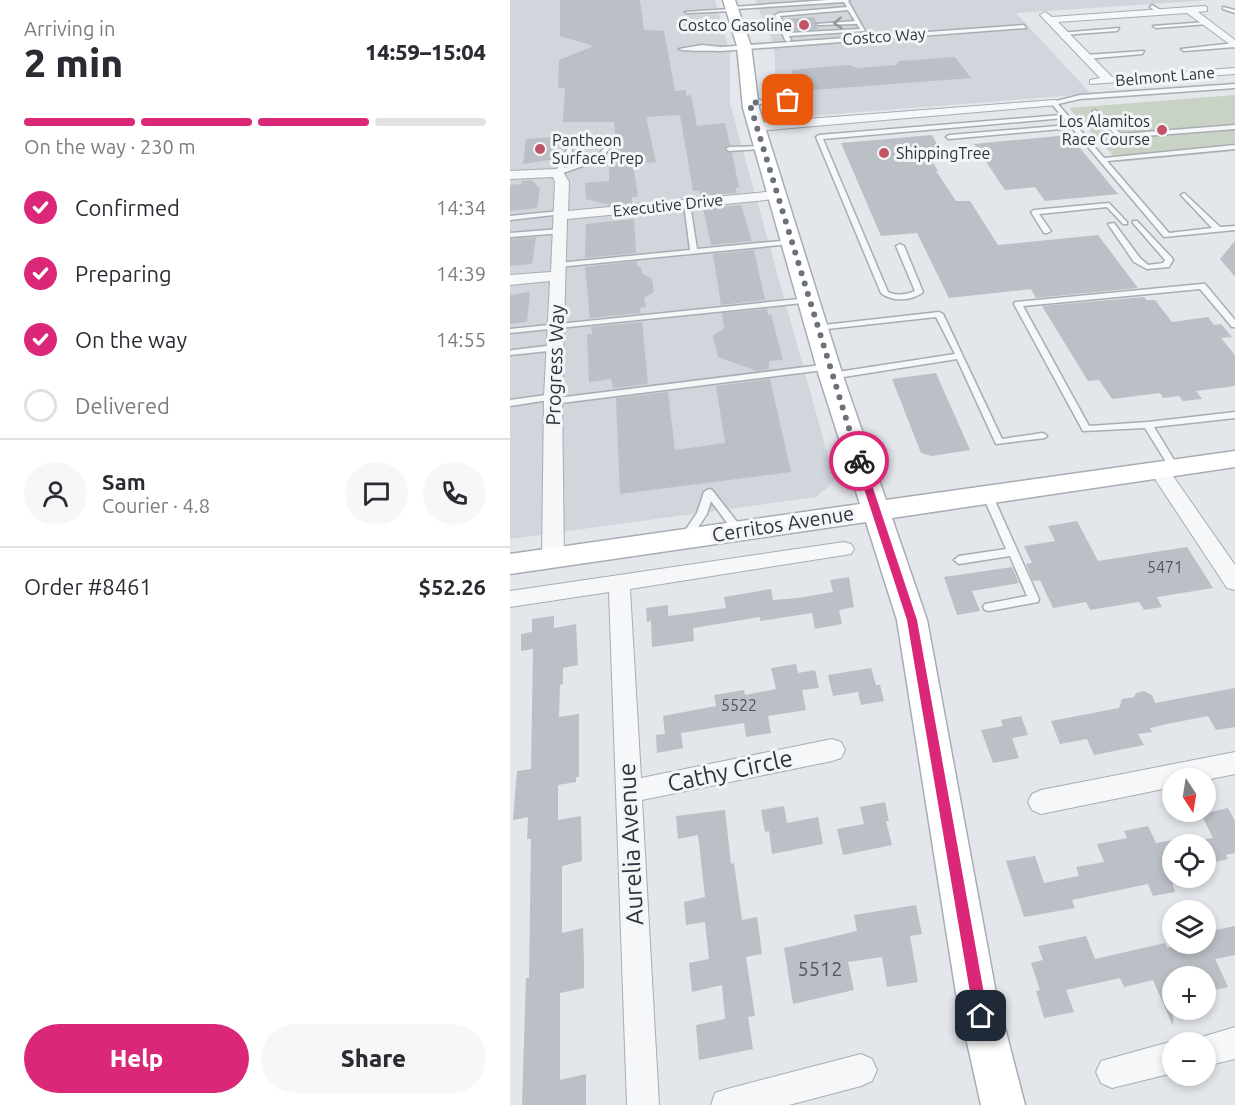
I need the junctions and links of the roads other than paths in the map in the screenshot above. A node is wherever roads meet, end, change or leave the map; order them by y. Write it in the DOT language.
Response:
graph roads {
  1 [pos="846,0"];
  2 [pos="731,7"];
  3 [pos="850,8"];
  4 [pos="1225,8"];
  5 [pos="1204,9"];
  6 [pos="1190,10"];
  7 [pos="1235,12"];
  8 [pos="858,22"];
  9 [pos="1206,22"];
  10 [pos="818,24"];
  11 [pos="790,26"];
  12 [pos="1156,26"];
  13 [pos="782,27"];
  14 [pos="1024,27"];
  15 [pos="1117,29"];
  16 [pos="958,32"];
  17 [pos="1062,33"];
  18 [pos="786,35"];
  19 [pos="860,38"];
  20 [pos="964,39"];
  21 [pos="789,43"];
  22 [pos="1235,45"];
  23 [pos="744,46"];
  24 [pos="864,46"];
  25 [pos="682,49"];
  26 [pos="1184,49"];
  27 [pos="1142,52"];
  28 [pos="1086,57"];
  29 [pos="1235,70"];
  30 [pos="1193,74"];
  31 [pos="1109,81"];
  32 [pos="1094,82"];
  33 [pos="1235,86"];
  34 [pos="1209,87"];
  35 [pos="788,100"];
  36 [pos="750,103"];
  37 [pos="1054,103"];
  38 [pos="1095,112"];
  39 [pos="1065,116"];
  40 [pos="1075,126"];
  41 [pos="756,127"];
  42 [pos="1235,127"];
  43 [pos="949,137"];
  44 [pos="606,138"];
  45 [pos="570,141"];
  46 [pos="762,147"];
  47 [pos="1235,147"];
  48 [pos="729,149"];
  49 [pos="1102,160"];
  50 [pos="557,173"];
  51 [pos="510,176"];
  52 [pos="776,195"];
  53 [pos="1184,195"];
  54 [pos="687,204"];
  55 [pos="510,218"];
  56 [pos="560,220"];
  57 [pos="1135,222"];
  58 [pos="1125,223"];
  59 [pos="1112,224"];
  60 [pos="1235,228"];
  61 [pos="1218,230"];
  62 [pos="1047,231"];
  63 [pos="510,235"];
  64 [pos="791,242"];
  65 [pos="900,246"];
  66 [pos="694,252"];
  67 [pos="558,271"];
  68 [pos="510,280"];
  69 [pos="809,300"];
  70 [pos="1235,325"];
  71 [pos="556,327"];
  72 [pos="818,328"];
  73 [pos="510,331"];
  74 [pos="555,348"];
  75 [pos="513,353"];
  76 [pos="960,356"];
  77 [pos="830,371"];
  78 [pos="553,399"];
  79 [pos="510,403"];
  80 [pos="1235,415"];
  81 [pos="1148,425"];
  82 [pos="1042,435"];
  83 [pos="1235,459"];
  84 [pos="1167,469"];
  85 [pos="987,494"];
  86 [pos="875,510"];
  87 [pos="740,532"];
  88 [pos="686,538"];
  89 [pos="844,549"];
  90 [pos="1013,552"];
  91 [pos="553,558"];
  92 [pos="959,560"];
  93 [pos="510,564"];
  94 [pos="1235,582"];
  95 [pos="619,583"];
  96 [pos="510,599"];
  97 [pos="989,607"];
  98 [pos="832,750"];
  99 [pos="1235,764"];
  100 [pos="628,792"];
  101 [pos="1041,802"];
  102 [pos="1235,1043"];
  103 [pos="1216,1048"];
  104 [pos="1162,1060"];
  105 [pos="861,1070"];
  106 [pos="1112,1072"];
  107 [pos="643,1105"];
  108 [pos="727,1105"];
  109 [pos="1003,1105"];
  1 -- 2 [label="lane"];
  1 -- 3 [label="lane"];
  2 -- 2 [label="lane"];
  2 -- 23 [label="main road"];
  3 -- 8 [label="lane"];
  3 -- 13 [label="lane"];
  4 -- 7 [label="lane"];
  5 -- 6 [label="street"];
  6 -- 9 [label="street"];
  6 -- 17 [label="street"];
  8 -- 10 [label="lane, one-way"];
  8 -- 18 [label="lane"];
  9 -- 12 [label="lane"];
  9 -- 22 [label="street"];
  11 -- 13 [label="lane"];
  13 -- 18 [label="lane"];
  14 -- 16 [label="lane, Costco Way"];
  15 -- 17 [label="lane"];
  16 -- 19 [label="lane, Costco Way"];
  16 -- 20 [label="lane"];
  17 -- 28 [label="street"];
  18 -- 21 [label="lane"];
  19 -- 21 [label="lane, Costco Way"];
  19 -- 24 [label="lane"];
  21 -- 23 [label="lane, Costco Way"];
  22 -- 26 [label="lane"];
  23 -- 25 [label="lane, Costco Way"];
  23 -- 36 [label="main road"];
  27 -- 28 [label="lane"];
  28 -- 31 [label="street"];
  29 -- 30 [label="street, Belmont Lane"];
  30 -- 31 [label="street, Belmont Lane"];
  30 -- 34 [label="street"];
  31 -- 32 [label="street, Belmont Lane"];
  33 -- 34 [label="lane"];
  34 -- 37 [label="lane"];
  35 -- 36 [label="lane"];
  36 -- 41 [label="main road"];
  37 -- 39 [label="lane"];
  37 -- 41 [label="street"];
  38 -- 42 [label="lane"];
  39 -- 40 [label="lane"];
  39 -- 65 [label="lane"];
  40 -- 43 [label="lane"];
  40 -- 49 [label="lane"];
  41 -- 46 [label="main road"];
  44 -- 50 [label="lane"];
  45 -- 50 [label="lane"];
  46 -- 48 [label="lane"];
  46 -- 52 [label="main road"];
  47 -- 49 [label="lane"];
  49 -- 61 [label="lane"];
  50 -- 51 [label="street"];
  50 -- 56 [label="street, Progress Way"];
  52 -- 54 [label="street, Executive Drive"];
  52 -- 64 [label="main road"];
  53 -- 61 [label="lane"];
  54 -- 56 [label="street, Executive Drive"];
  54 -- 66 [label="lane"];
  55 -- 56 [label="lane"];
  56 -- 63 [label="lane"];
  56 -- 67 [label="street, Progress Way"];
  57 -- 59 [label="lane"];
  58 -- 62 [label="lane"];
  60 -- 61 [label="lane"];
  64 -- 66 [label="lane"];
  64 -- 69 [label="main road"];
  66 -- 67 [label="lane"];
  67 -- 68 [label="street"];
  67 -- 71 [label="street, Progress Way"];
  69 -- 71 [label="lane"];
  69 -- 72 [label="main road"];
  70 -- 81 [label="lane"];
  71 -- 73 [label="lane"];
  71 -- 74 [label="street, Progress Way"];
  72 -- 76 [label="lane"];
  72 -- 77 [label="main road"];
  74 -- 75 [label="lane"];
  74 -- 78 [label="street, Progress Way"];
  76 -- 77 [label="lane"];
  76 -- 82 [label="lane"];
  77 -- 78 [label="lane"];
  77 -- 86 [label="main road"];
  78 -- 79 [label="lane"];
  78 -- 91 [label="street, Progress Way"];
  80 -- 81 [label="lane"];
  81 -- 84 [label="lane"];
  83 -- 84 [label="main road, Cerritos Avenue"];
  84 -- 85 [label="main road, Cerritos Avenue"];
  84 -- 94 [label="street"];
  85 -- 86 [label="main road, Cerritos Avenue"];
  85 -- 90 [label="lane"];
  86 -- 87 [label="main road, Cerritos Avenue"];
  86 -- 109 [label="main road"];
  87 -- 88 [label="main road, Cerritos Avenue"];
  87 -- 88 [label="lane"];
  88 -- 91 [label="main road, Cerritos Avenue"];
  89 -- 95 [label="street"];
  90 -- 92 [label="lane"];
  90 -- 97 [label="lane"];
  91 -- 93 [label="main road, Cerritos Avenue"];
  95 -- 96 [label="street"];
  95 -- 100 [label="street, Aurelia Avenue"];
  98 -- 100 [label="street, Cathy Circle"];
  99 -- 101 [label="street"];
  100 -- 107 [label="street, Aurelia Avenue"];
  102 -- 103 [label="street"];
  104 -- 106 [label="street"];
  105 -- 108 [label="street"];
}
